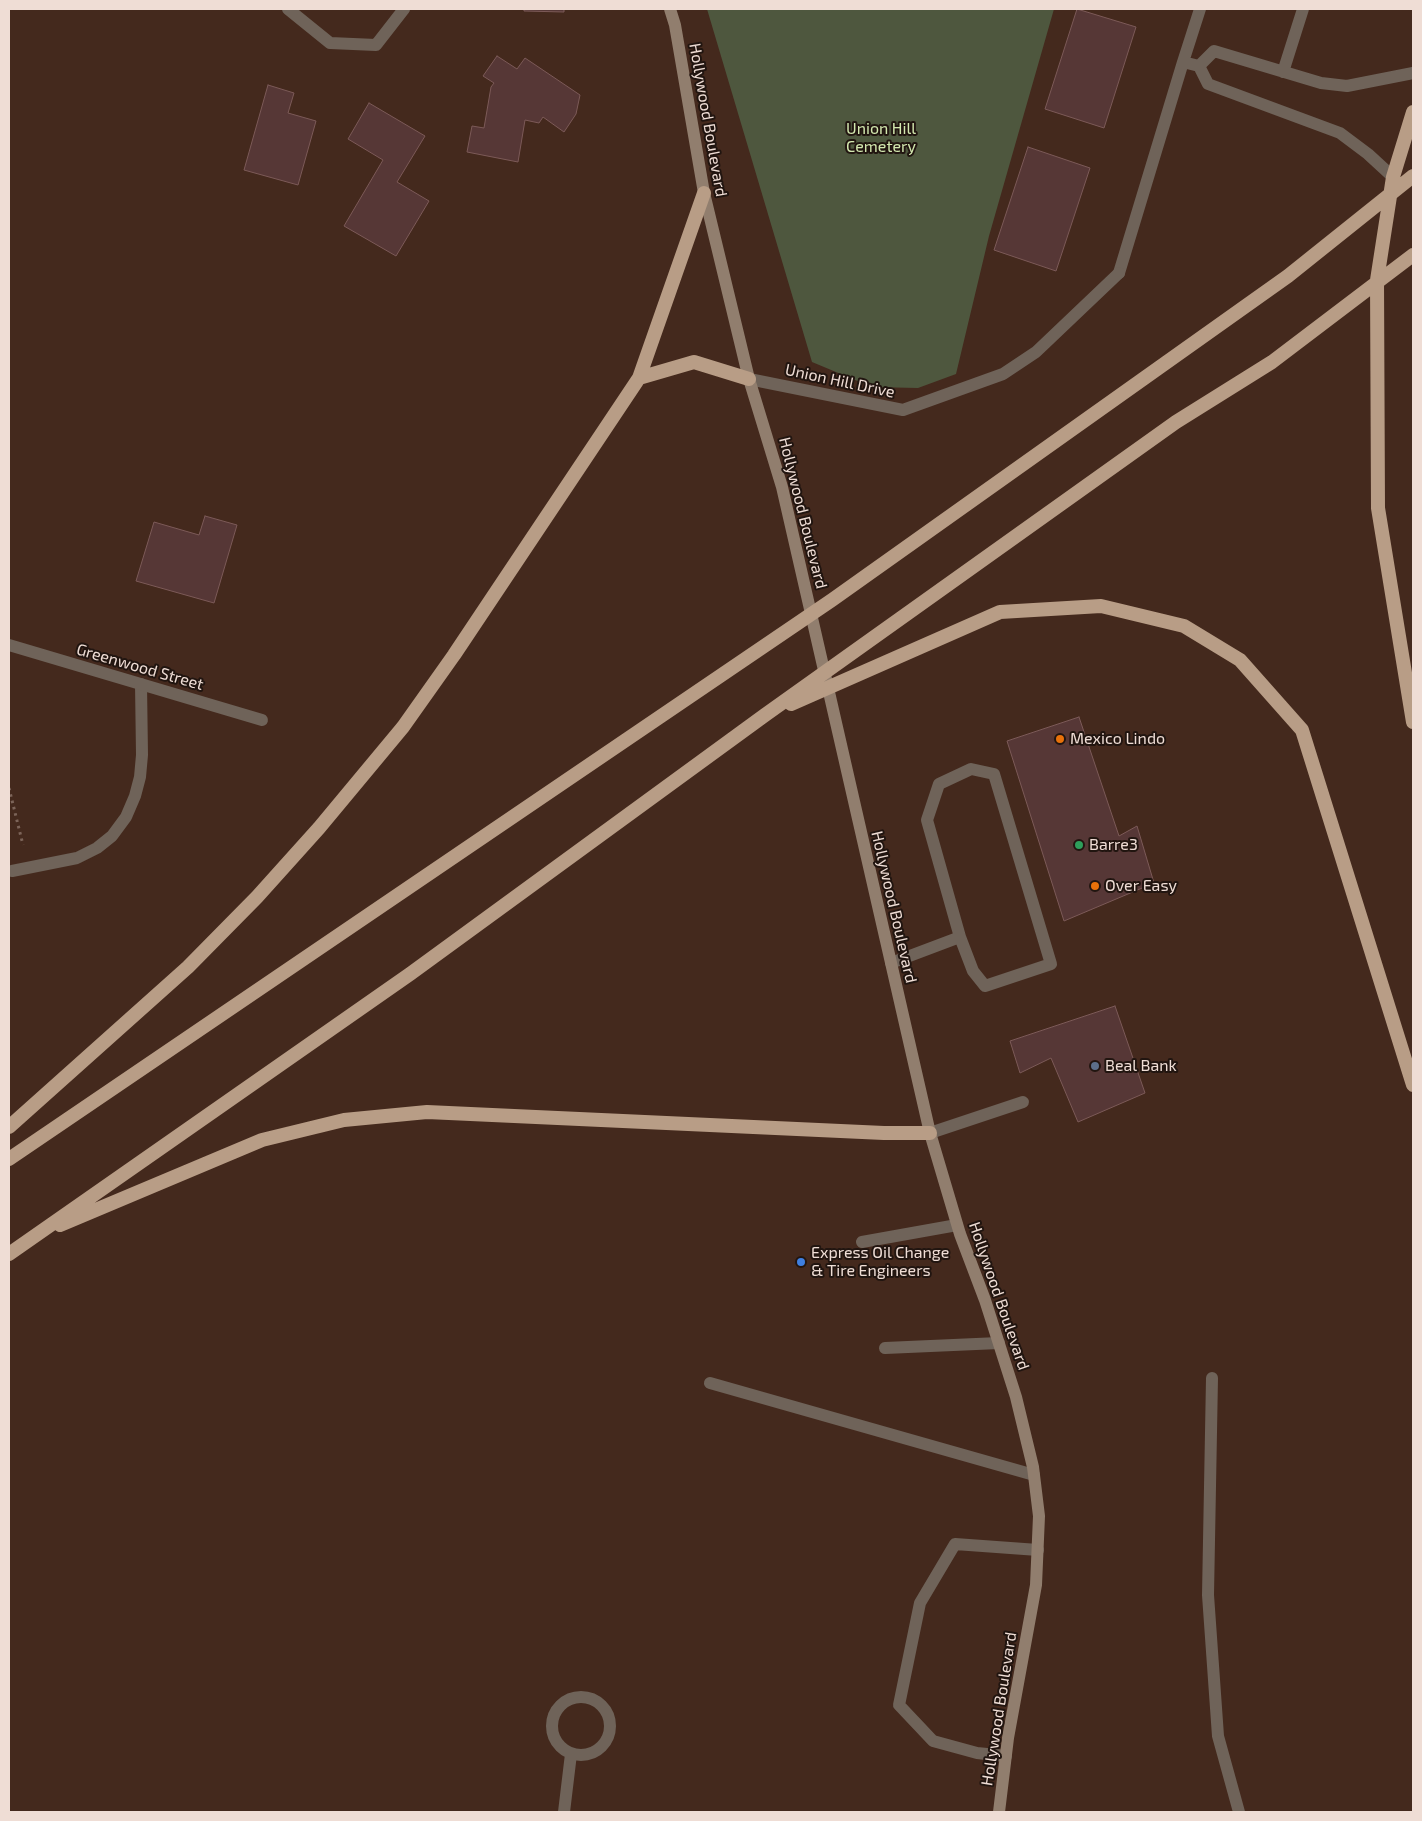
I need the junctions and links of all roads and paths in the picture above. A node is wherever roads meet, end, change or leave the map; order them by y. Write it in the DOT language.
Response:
graph roads {
  1 [pos="288,9"];
  2 [pos="404,9"];
  3 [pos="670,9"];
  4 [pos="1200,9"];
  5 [pos="1303,9"];
  6 [pos="1183,62"];
  7 [pos="1199,66"];
  8 [pos="1283,72"];
  9 [pos="1413,73"];
  10 [pos="1413,112"];
  11 [pos="1413,176"];
  12 [pos="1393,177"];
  13 [pos="704,193"];
  14 [pos="1413,255"];
  15 [pos="639,378"];
  16 [pos="749,379"];
  17 [pos="9,645"];
  18 [pos="141,684"];
  19 [pos="766,715"];
  20 [pos="262,720"];
  21 [pos="1413,722"];
  22 [pos="9,788"];
  23 [pos="29,868"];
  24 [pos="12,871"];
  25 [pos="960,937"];
  26 [pos="890,963"];
  27 [pos="1413,1085"];
  28 [pos="1023,1102"];
  29 [pos="9,1127"];
  30 [pos="930,1133"];
  31 [pos="9,1159"];
  32 [pos="957,1224"];
  33 [pos="34,1236"];
  34 [pos="862,1242"];
  35 [pos="9,1254"];
  36 [pos="999,1343"];
  37 [pos="885,1348"];
  38 [pos="1212,1378"];
  39 [pos="710,1382"];
  40 [pos="1034,1475"];
  41 [pos="1038,1550"];
  42 [pos="571,1754"];
  43 [pos="1006,1756"];
  44 [pos="564,1812"];
  45 [pos="999,1812"];
  46 [pos="1239,1812"];
  1 -- 2 [label="street"];
  3 -- 13 [label="main road, Hollywood Boulevard"];
  4 -- 6 [label="street"];
  5 -- 8 [label="street"];
  6 -- 7 [label="street"];
  6 -- 16 [label="street, Union Hill Drive"];
  7 -- 8 [label="street"];
  7 -- 12 [label="street"];
  8 -- 9 [label="street"];
  10 -- 12 [label="highway"];
  11 -- 31 [label="highway"];
  12 -- 21 [label="highway"];
  13 -- 15 [label="highway"];
  13 -- 16 [label="main road, Hollywood Boulevard"];
  14 -- 19 [label="highway"];
  15 -- 16 [label="highway"];
  15 -- 29 [label="highway"];
  16 -- 26 [label="main road, Hollywood Boulevard"];
  17 -- 18 [label="street, Greenwood Street"];
  18 -- 20 [label="street, Greenwood Street"];
  18 -- 23 [label="street"];
  19 -- 27 [label="highway"];
  19 -- 33 [label="highway"];
  22 -- 23 [label="path"];
  23 -- 24 [label="street"];
  25 -- 25 [label="street"];
  25 -- 26 [label="street"];
  26 -- 30 [label="main road, Hollywood Boulevard"];
  28 -- 30 [label="street"];
  30 -- 32 [label="main road, Hollywood Boulevard"];
  30 -- 33 [label="highway"];
  32 -- 34 [label="street"];
  32 -- 36 [label="main road, Hollywood Boulevard"];
  33 -- 35 [label="highway"];
  36 -- 37 [label="street"];
  36 -- 40 [label="main road, Hollywood Boulevard"];
  38 -- 46 [label="street"];
  39 -- 40 [label="street"];
  40 -- 41 [label="main road, Hollywood Boulevard"];
  41 -- 43 [label="main road, Hollywood Boulevard"];
  41 -- 43 [label="street"];
  42 -- 42 [label="street"];
  42 -- 44 [label="street"];
  43 -- 45 [label="main road, Hollywood Boulevard"];
}
